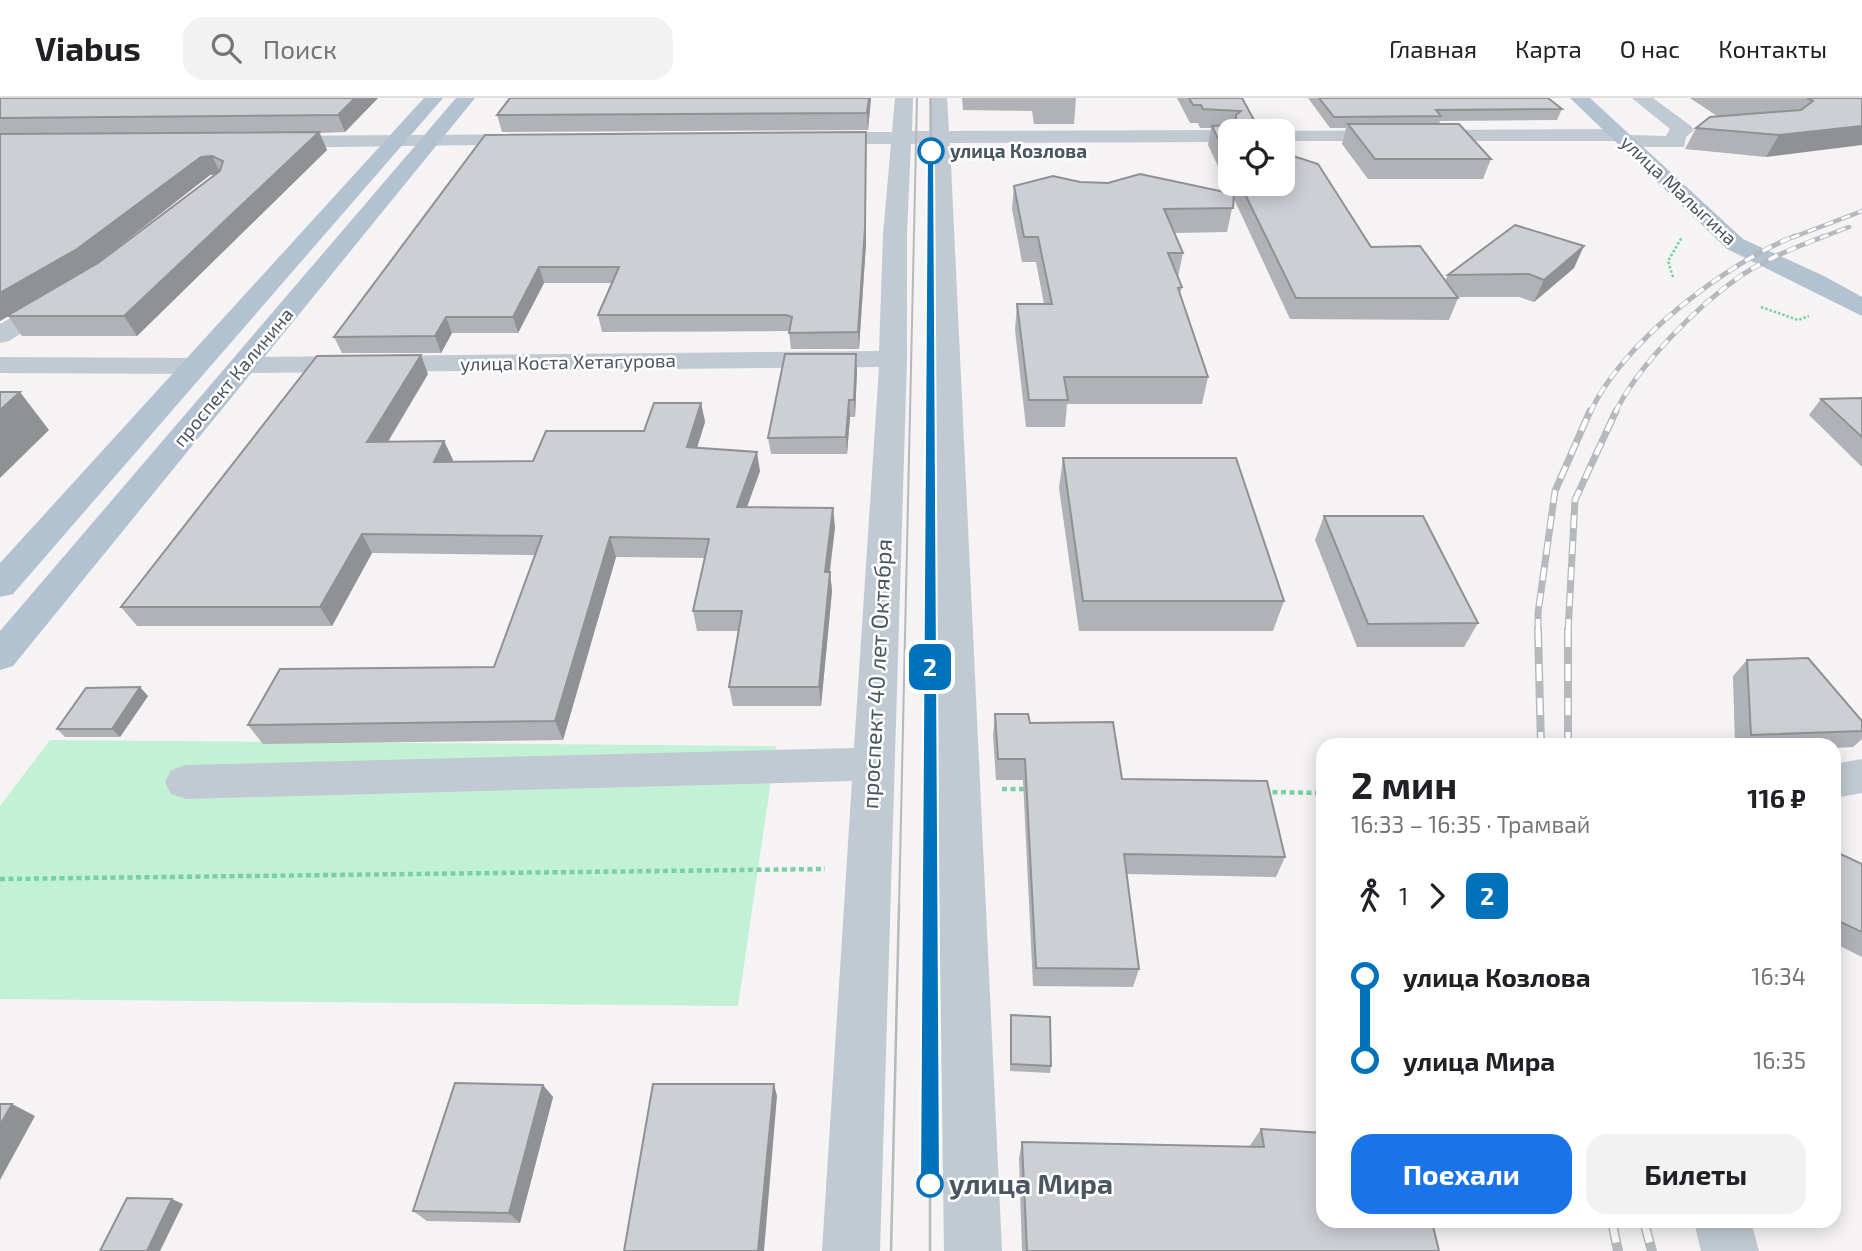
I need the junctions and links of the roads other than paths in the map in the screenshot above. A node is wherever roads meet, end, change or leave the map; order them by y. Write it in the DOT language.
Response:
graph roads {
  1 [pos="434,98"];
  2 [pos="466,98"];
  3 [pos="904,98"];
  4 [pos="938,98"];
  5 [pos="1579,98"];
  6 [pos="1641,98"];
  7 [pos="1710,128"];
  8 [pos="1684,130"];
  9 [pos="1295,135"];
  10 [pos="937,136"];
  11 [pos="1218,136"];
  12 [pos="900,137"];
  13 [pos="789,138"];
  14 [pos="1623,138"];
  15 [pos="554,140"];
  16 [pos="394,141"];
  17 [pos="430,141"];
  18 [pos="250,142"];
  19 [pos="78,288"];
  20 [pos="1857,300"];
  21 [pos="0,335"];
  22 [pos="893,359"];
  23 [pos="0,365"];
  24 [pos="243,365"];
  25 [pos="195,366"];
  26 [pos="0,584"];
  27 [pos="0,656"];
  28 [pos="873,764"];
  29 [pos="1862,776"];
  30 [pos="1841,780"];
  31 [pos="186,782"];
  32 [pos="1724,1228"];
  33 [pos="851,1251"];
  34 [pos="973,1251"];
  35 [pos="1730,1251"];
  1 -- 16 [label="main road, проспект Калинина"];
  2 -- 17 [label="main road, проспект Калинина"];
  3 -- 12 [label="street, проспект 40 лет Октября"];
  4 -- 10 [label="street"];
  5 -- 14 [label="main road, улица Малыгина"];
  6 -- 8 [label="street"];
  7 -- 8 [label="street"];
  8 -- 14 [label="street"];
  9 -- 14 [label="street"];
  10 -- 11 [label="street"];
  10 -- 12 [label="street"];
  10 -- 34 [label="street"];
  12 -- 13 [label="street"];
  12 -- 22 [label="street, проспект 40 лет Октября"];
  14 -- 20 [label="main road, улица Малыгина"];
  15 -- 17 [label="street"];
  16 -- 17 [label="street"];
  16 -- 18 [label="street"];
  16 -- 25 [label="main road, проспект Калинина"];
  17 -- 24 [label="main road, проспект Калинина"];
  19 -- 21 [label="street"];
  22 -- 24 [label="street, улица Коста Хетагурова"];
  22 -- 28 [label="street, проспект 40 лет Октября"];
  23 -- 25 [label="street"];
  24 -- 27 [label="main road, проспект Калинина"];
  25 -- 26 [label="main road, проспект Калинина"];
  28 -- 31 [label="street"];
  28 -- 33 [label="street, проспект 40 лет Октября"];
  29 -- 30 [label="street"];
  32 -- 35 [label="street"];
}
